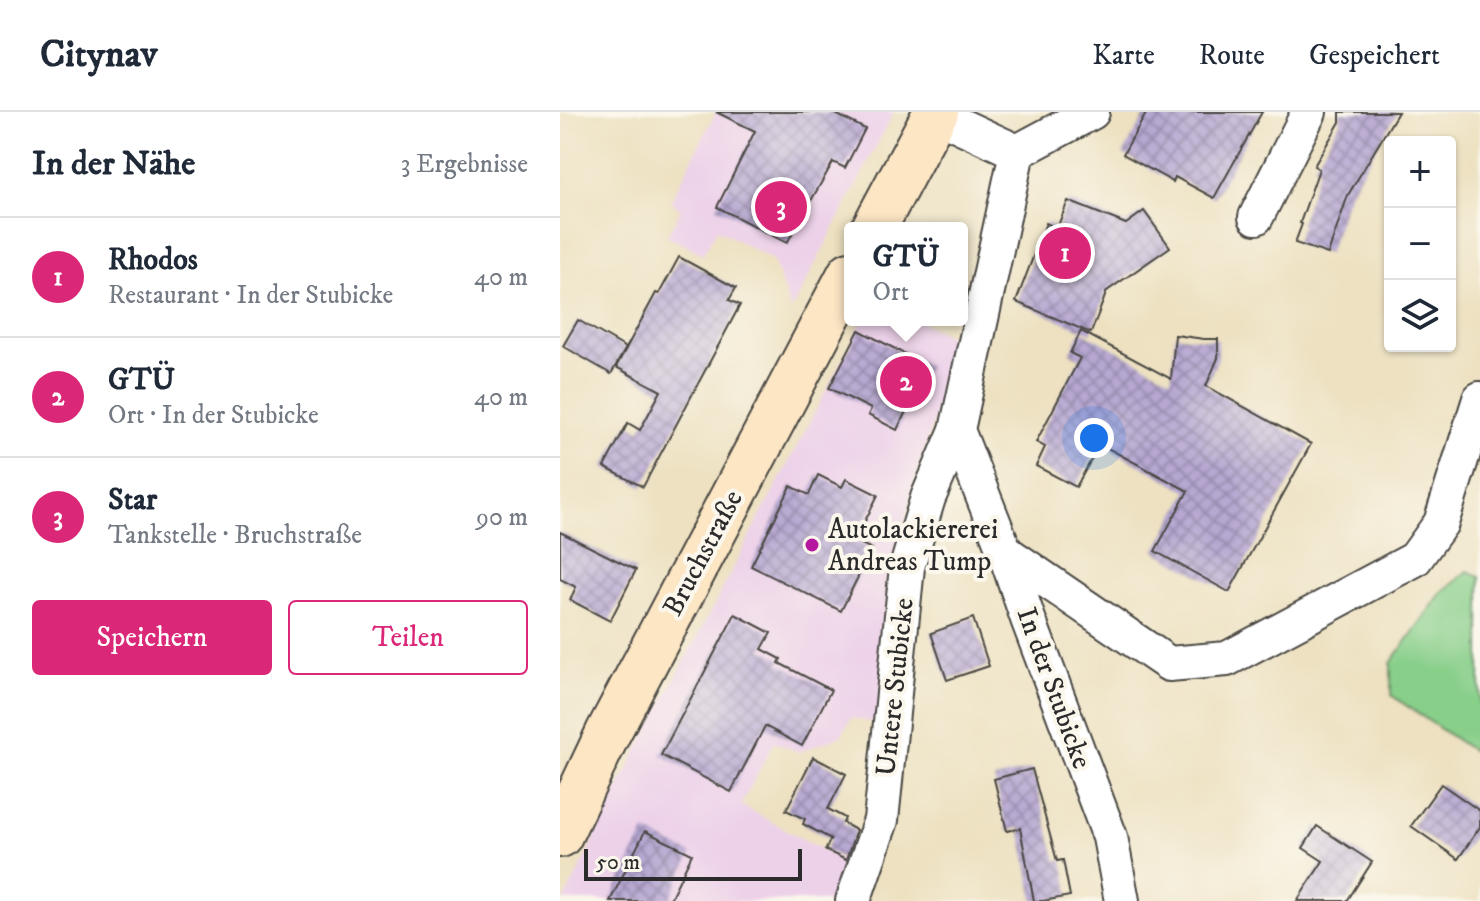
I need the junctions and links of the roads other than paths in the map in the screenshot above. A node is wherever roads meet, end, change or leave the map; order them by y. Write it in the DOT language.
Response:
graph roads {
  1 [pos="1092,112"];
  2 [pos="1309,112"];
  3 [pos="935,113"];
  4 [pos="1017,152"];
  5 [pos="1256,217"];
  6 [pos="877,222"];
  7 [pos="844,285"];
  8 [pos="1480,399"];
  9 [pos="957,430"];
  10 [pos="1005,552"];
  11 [pos="560,835"];
  12 [pos="853,901"];
  13 [pos="1122,901"];
  1 -- 4 [label="street"];
  2 -- 5 [label="street"];
  3 -- 4 [label="street"];
  3 -- 6 [label="main road"];
  4 -- 9 [label="street"];
  7 -- 11 [label="main road, Bruchstraße"];
  8 -- 10 [label="street"];
  9 -- 10 [label="street, In der Stubicke"];
  9 -- 12 [label="street, Untere Stubicke"];
  10 -- 13 [label="street, In der Stubicke"];
}
